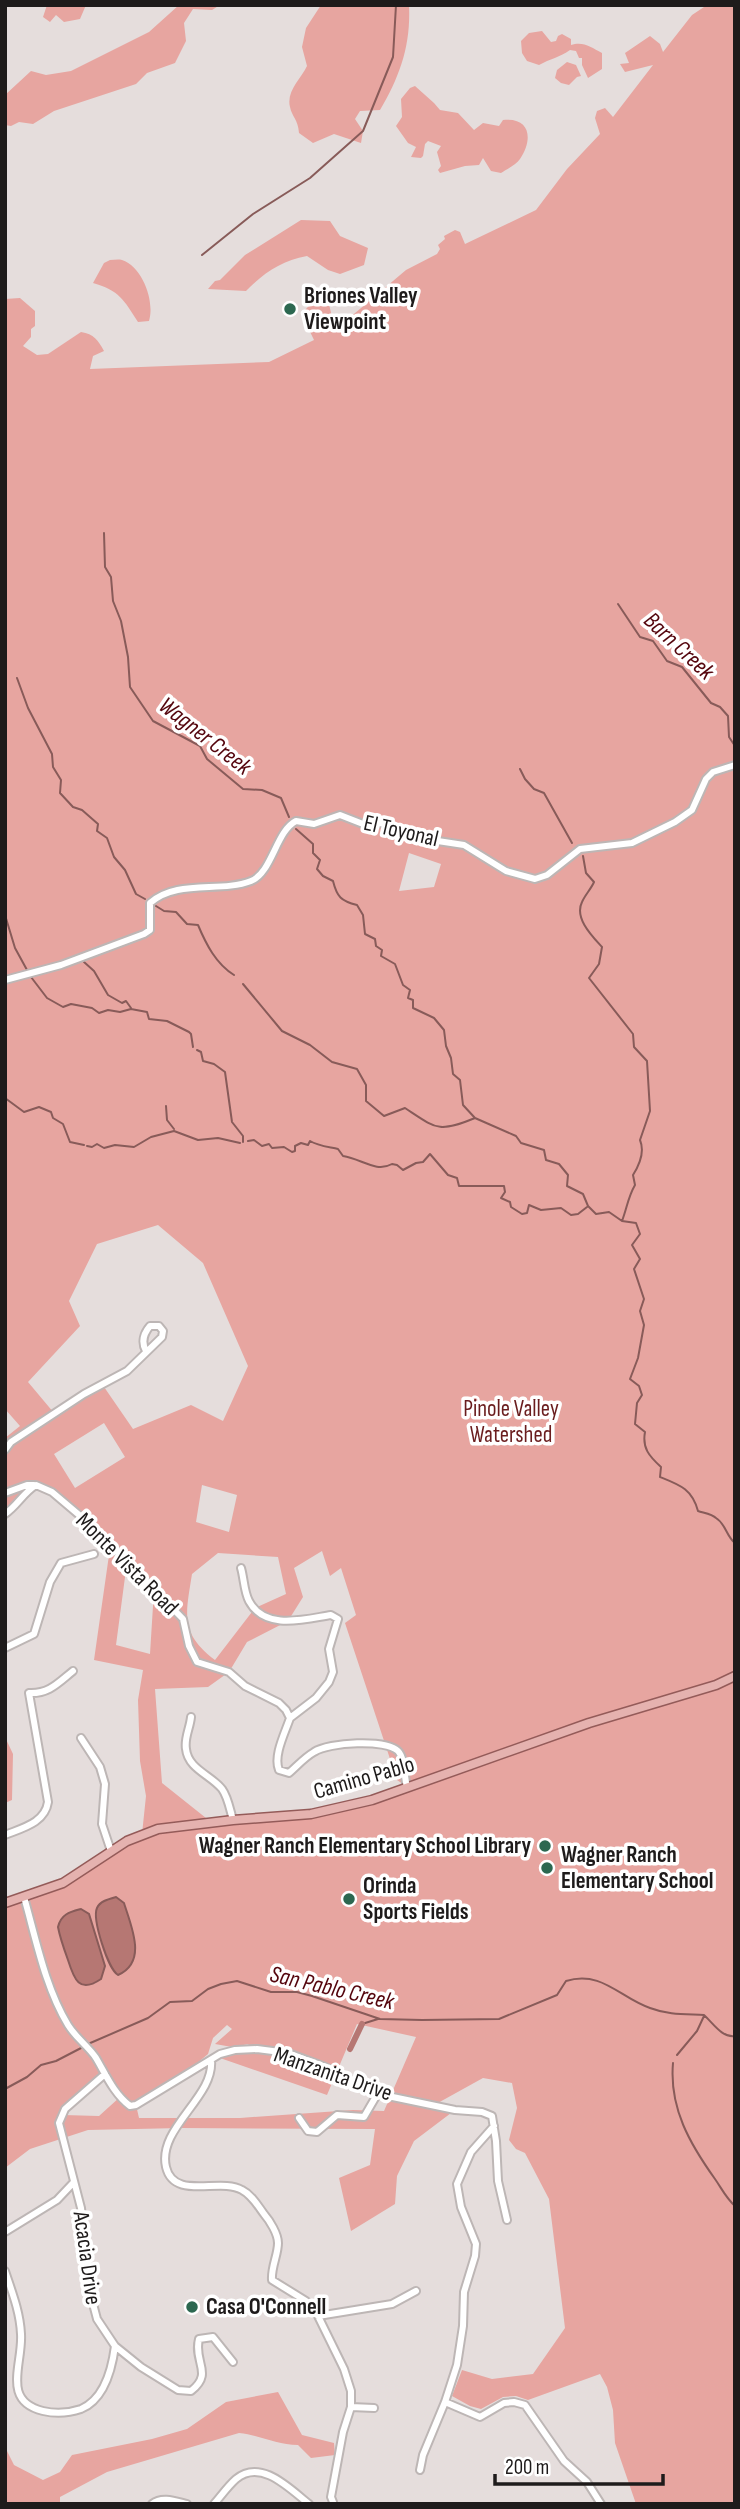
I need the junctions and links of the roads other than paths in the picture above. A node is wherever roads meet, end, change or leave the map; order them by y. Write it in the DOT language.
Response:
graph roads {
  1 [pos="734,765"];
  2 [pos="5,980"];
  3 [pos="146,1351"];
  4 [pos="5,1450"];
  5 [pos="36,1485"];
  6 [pos="5,1493"];
  7 [pos="5,1514"];
  8 [pos="94,1554"];
  9 [pos="241,1568"];
  10 [pos="5,1648"];
  11 [pos="73,1671"];
  12 [pos="735,1676"];
  13 [pos="191,1717"];
  14 [pos="290,1718"];
  15 [pos="81,1738"];
  16 [pos="407,1787"];
  17 [pos="233,1820"];
  18 [pos="5,1835"];
  19 [pos="111,1852"];
  20 [pos="24,1897"];
  21 [pos="5,1903"];
  22 [pos="211,2060"];
  23 [pos="105,2074"];
  24 [pos="378,2093"];
  25 [pos="299,2118"];
  26 [pos="494,2126"];
  27 [pos="74,2182"];
  28 [pos="507,2220"];
  29 [pos="5,2232"];
  30 [pos="5,2271"];
  31 [pos="416,2291"];
  32 [pos="318,2316"];
  33 [pos="115,2346"];
  34 [pos="233,2362"];
  35 [pos="445,2402"];
  36 [pos="351,2407"];
  37 [pos="373,2408"];
  38 [pos="420,2470"];
  39 [pos="332,2503"];
  40 [pos="152,2504"];
  41 [pos="187,2504"];
  42 [pos="214,2504"];
  43 [pos="309,2504"];
  44 [pos="601,2504"];
  1 -- 2 [label="street, El Toyonal"];
  3 -- 4 [label="street"];
  5 -- 6 [label="street"];
  5 -- 7 [label="street"];
  5 -- 14 [label="street, Monte Vista Road"];
  8 -- 10 [label="street"];
  9 -- 14 [label="street"];
  11 -- 18 [label="street"];
  12 -- 16 [label="main road, Camino Pablo"];
  13 -- 17 [label="street"];
  14 -- 16 [label="street"];
  15 -- 19 [label="street"];
  16 -- 17 [label="main road, Camino Pablo"];
  17 -- 19 [label="main road, Camino Pablo"];
  19 -- 20 [label="main road, Camino Pablo"];
  20 -- 21 [label="main road, Camino Pablo"];
  20 -- 23 [label="street, Manzanita Drive"];
  22 -- 23 [label="street, Manzanita Drive"];
  22 -- 24 [label="street, Manzanita Drive"];
  22 -- 32 [label="street"];
  23 -- 27 [label="street, Acacia Drive"];
  24 -- 25 [label="street"];
  24 -- 26 [label="street, Manzanita Drive"];
  26 -- 28 [label="street"];
  26 -- 35 [label="street"];
  27 -- 29 [label="street"];
  27 -- 33 [label="street, Acacia Drive"];
  30 -- 33 [label="street"];
  31 -- 32 [label="street"];
  32 -- 36 [label="street"];
  33 -- 34 [label="street, Acacia Drive"];
  35 -- 38 [label="street"];
  35 -- 44 [label="street"];
  36 -- 37 [label="street"];
  36 -- 39 [label="street"];
  40 -- 41 [label="street"];
  42 -- 43 [label="street"];
}
